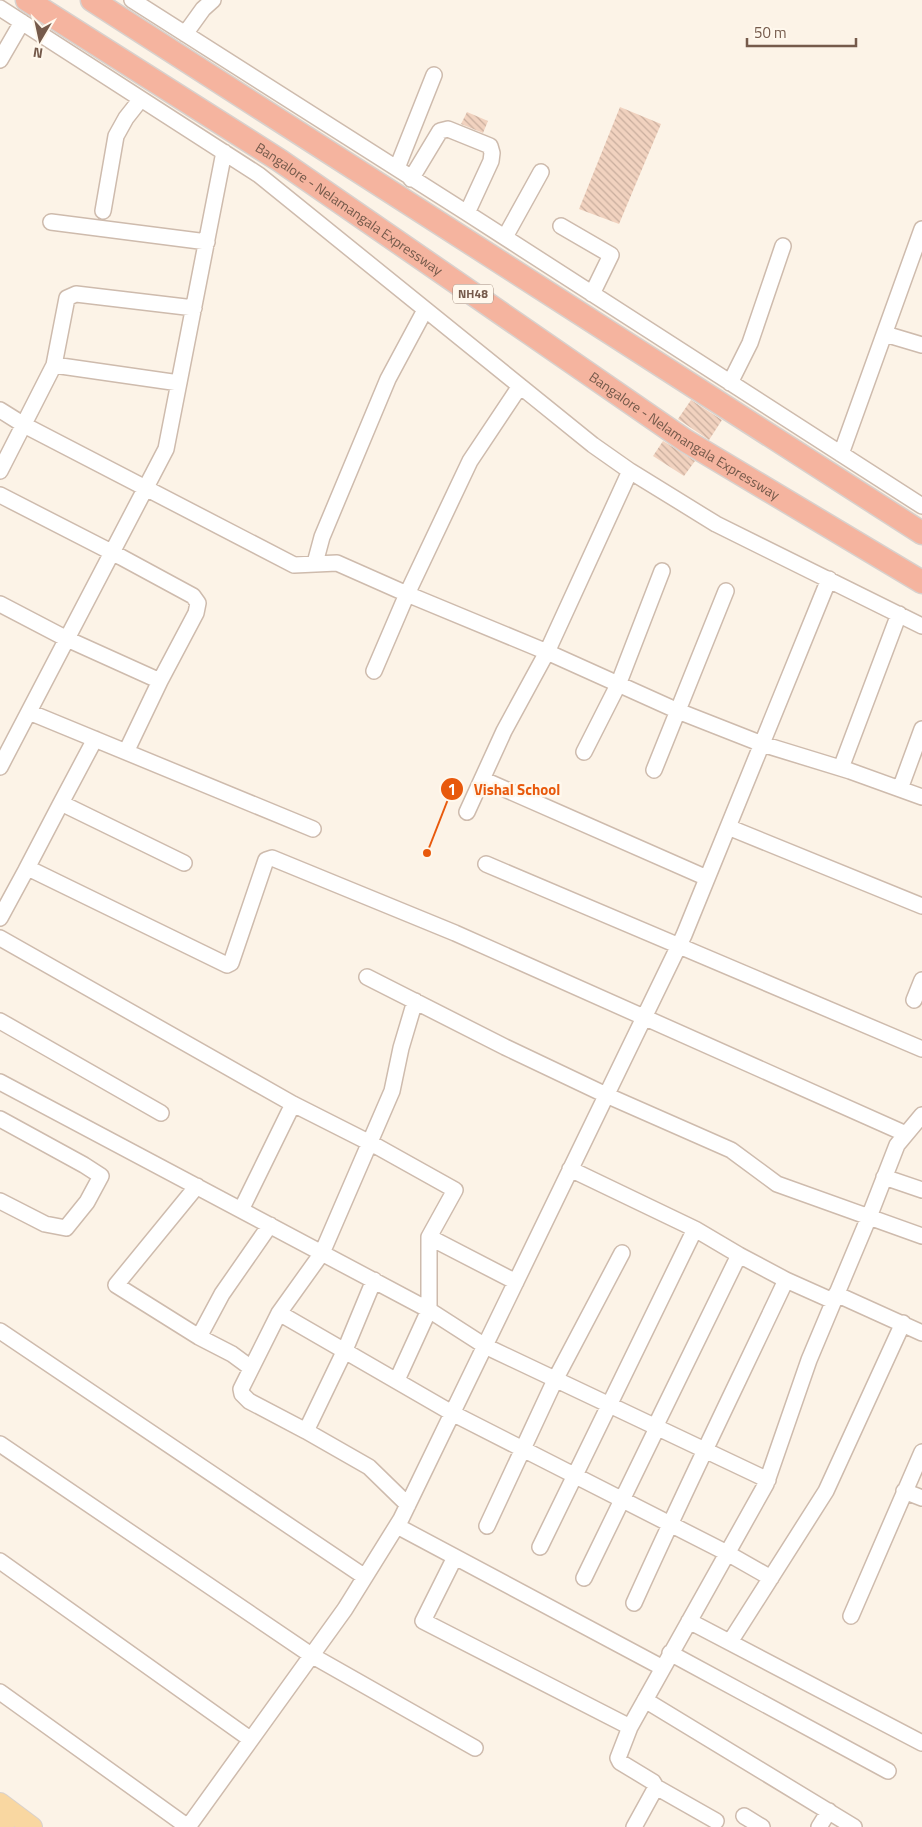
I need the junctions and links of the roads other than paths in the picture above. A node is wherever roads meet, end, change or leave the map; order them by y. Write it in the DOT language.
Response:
graph roads {
  1 [pos="27,0"];
  2 [pos="92,0"];
  3 [pos="132,0"];
  4 [pos="213,0"];
  5 [pos="0,8"];
  6 [pos="22,22"];
  7 [pos="185,34"];
  8 [pos="0,60"];
  9 [pos="434,75"];
  10 [pos="141,99"];
  11 [pos="224,152"];
  12 [pos="397,168"];
  13 [pos="540,172"];
  14 [pos="411,178"];
  15 [pos="103,211"];
  16 [pos="467,213"];
  17 [pos="51,222"];
  18 [pos="561,226"];
  19 [pos="922,229"];
  20 [pos="505,238"];
  21 [pos="207,242"];
  22 [pos="784,246"];
  23 [pos="915,269"];
  24 [pos="592,294"];
  25 [pos="194,308"];
  26 [pos="425,310"];
  27 [pos="885,334"];
  28 [pos="922,345"];
  29 [pos="54,365"];
  30 [pos="730,383"];
  31 [pos="179,384"];
  32 [pos="520,386"];
  33 [pos="0,410"];
  34 [pos="24,424"];
  35 [pos="842,454"];
  36 [pos="0,471"];
  37 [pos="630,471"];
  38 [pos="146,488"];
  39 [pos="0,495"];
  40 [pos="922,506"];
  41 [pos="922,533"];
  42 [pos="112,552"];
  43 [pos="315,563"];
  44 [pos="662,571"];
  45 [pos="829,579"];
  46 [pos="922,582"];
  47 [pos="726,591"];
  48 [pos="407,594"];
  49 [pos="0,604"];
  50 [pos="899,614"];
  51 [pos="922,626"];
  52 [pos="66,639"];
  53 [pos="547,652"];
  54 [pos="374,671"];
  55 [pos="160,681"];
  56 [pos="618,685"];
  57 [pos="678,711"];
  58 [pos="29,712"];
  59 [pos="922,729"];
  60 [pos="95,739"];
  61 [pos="762,744"];
  62 [pos="126,752"];
  63 [pos="584,752"];
  64 [pos="0,767"];
  65 [pos="841,768"];
  66 [pos="654,770"];
  67 [pos="482,779"];
  68 [pos="900,789"];
  69 [pos="922,797"];
  70 [pos="61,803"];
  71 [pos="467,812"];
  72 [pos="728,827"];
  73 [pos="313,830"];
  74 [pos="184,863"];
  75 [pos="486,864"];
  76 [pos="26,870"];
  77 [pos="707,878"];
  78 [pos="922,906"];
  79 [pos="0,918"];
  80 [pos="0,938"];
  81 [pos="678,947"];
  82 [pos="367,977"];
  83 [pos="922,980"];
  84 [pos="914,1000"];
  85 [pos="415,1001"];
  86 [pos="644,1018"];
  87 [pos="0,1021"];
  88 [pos="922,1049"];
  89 [pos="0,1082"];
  90 [pos="606,1095"];
  91 [pos="293,1104"];
  92 [pos="162,1113"];
  93 [pos="922,1115"];
  94 [pos="0,1119"];
  95 [pos="906,1134"];
  96 [pos="370,1143"];
  97 [pos="570,1170"];
  98 [pos="884,1177"];
  99 [pos="197,1186"];
  100 [pos="922,1190"];
  101 [pos="0,1201"];
  102 [pos="241,1210"];
  103 [pos="869,1217"];
  104 [pos="270,1225"];
  105 [pos="695,1229"];
  106 [pos="922,1236"];
  107 [pos="429,1237"];
  108 [pos="322,1253"];
  109 [pos="622,1253"];
  110 [pos="739,1255"];
  111 [pos="374,1280"];
  112 [pos="786,1280"];
  113 [pos="516,1282"];
  114 [pos="834,1298"];
  115 [pos="430,1310"];
  116 [pos="279,1313"];
  117 [pos="903,1324"];
  118 [pos="0,1331"];
  119 [pos="922,1333"];
  120 [pos="199,1337"];
  121 [pos="484,1346"];
  122 [pos="345,1350"];
  123 [pos="251,1368"];
  124 [pos="397,1380"];
  125 [pos="555,1380"];
  126 [pos="608,1405"];
  127 [pos="452,1412"];
  128 [pos="656,1428"];
  129 [pos="306,1431"];
  130 [pos="0,1444"];
  131 [pos="522,1448"];
  132 [pos="706,1451"];
  133 [pos="922,1452"];
  134 [pos="575,1475"];
  135 [pos="768,1480"];
  136 [pos="904,1491"];
  137 [pos="922,1498"];
  138 [pos="623,1500"];
  139 [pos="408,1505"];
  140 [pos="670,1524"];
  141 [pos="397,1526"];
  142 [pos="487,1526"];
  143 [pos="540,1547"];
  144 [pos="727,1553"];
  145 [pos="455,1557"];
  146 [pos="0,1561"];
  147 [pos="365,1577"];
  148 [pos="584,1578"];
  149 [pos="771,1578"];
  150 [pos="634,1603"];
  151 [pos="851,1616"];
  152 [pos="689,1621"];
  153 [pos="730,1642"];
  154 [pos="670,1653"];
  155 [pos="311,1655"];
  156 [pos="662,1668"];
  157 [pos="0,1692"];
  158 [pos="645,1700"];
  159 [pos="630,1727"];
  160 [pos="250,1739"];
  161 [pos="922,1743"];
  162 [pos="475,1748"];
  163 [pos="888,1771"];
  164 [pos="656,1787"];
  165 [pos="0,1803"];
  166 [pos="829,1812"];
  167 [pos="744,1816"];
  168 [pos="716,1821"];
  169 [pos="0,1824"];
  170 [pos="4,1827"];
  171 [pos="32,1827"];
  172 [pos="634,1827"];
  173 [pos="762,1827"];
  174 [pos="819,1827"];
  175 [pos="854,1827"];
  1 -- 46 [label="highway, Bangalore - Nelamangala Expressway / NH48"];
  2 -- 41 [label="highway"];
  3 -- 7 [label="street"];
  4 -- 7 [label="street"];
  5 -- 6 [label="street"];
  6 -- 8 [label="street"];
  6 -- 10 [label="street"];
  7 -- 12 [label="street"];
  9 -- 12 [label="street"];
  10 -- 11 [label="street"];
  10 -- 15 [label="street"];
  11 -- 21 [label="street"];
  11 -- 26 [label="street"];
  12 -- 14 [label="street"];
  13 -- 20 [label="street"];
  14 -- 16 [label="street"];
  14 -- 16 [label="street"];
  16 -- 20 [label="street"];
  17 -- 21 [label="street"];
  18 -- 24 [label="street"];
  19 -- 23 [label="street"];
  20 -- 24 [label="street"];
  21 -- 25 [label="street"];
  22 -- 30 [label="street"];
  23 -- 27 [label="street"];
  24 -- 30 [label="street"];
  25 -- 29 [label="street"];
  25 -- 31 [label="street"];
  26 -- 32 [label="street"];
  26 -- 43 [label="street"];
  27 -- 28 [label="street"];
  27 -- 35 [label="street"];
  29 -- 31 [label="street"];
  29 -- 34 [label="street"];
  30 -- 35 [label="street"];
  31 -- 38 [label="street"];
  32 -- 37 [label="street"];
  32 -- 48 [label="street"];
  33 -- 34 [label="street"];
  34 -- 36 [label="street"];
  34 -- 38 [label="street"];
  35 -- 40 [label="street"];
  37 -- 45 [label="street"];
  37 -- 53 [label="street"];
  38 -- 42 [label="street"];
  38 -- 43 [label="street"];
  39 -- 42 [label="street"];
  42 -- 52 [label="street"];
  42 -- 55 [label="street"];
  43 -- 48 [label="street"];
  44 -- 56 [label="street"];
  45 -- 50 [label="street"];
  45 -- 61 [label="street"];
  47 -- 57 [label="street"];
  48 -- 53 [label="street"];
  48 -- 54 [label="street"];
  49 -- 52 [label="street"];
  50 -- 51 [label="street"];
  50 -- 65 [label="street"];
  52 -- 55 [label="street"];
  52 -- 58 [label="street"];
  53 -- 56 [label="street"];
  53 -- 67 [label="street"];
  55 -- 62 [label="street"];
  56 -- 57 [label="street"];
  56 -- 63 [label="street"];
  57 -- 61 [label="street"];
  57 -- 66 [label="street"];
  58 -- 60 [label="street"];
  58 -- 64 [label="street"];
  59 -- 68 [label="street"];
  60 -- 62 [label="street"];
  60 -- 70 [label="street"];
  61 -- 65 [label="street"];
  61 -- 72 [label="street"];
  62 -- 73 [label="street"];
  65 -- 68 [label="street"];
  67 -- 71 [label="street"];
  67 -- 77 [label="street"];
  68 -- 69 [label="street"];
  70 -- 74 [label="street"];
  70 -- 76 [label="street"];
  72 -- 77 [label="street"];
  72 -- 78 [label="street"];
  75 -- 81 [label="street"];
  76 -- 79 [label="street"];
  76 -- 86 [label="street"];
  77 -- 81 [label="street"];
  80 -- 91 [label="street"];
  81 -- 86 [label="street"];
  81 -- 88 [label="street"];
  82 -- 85 [label="street"];
  83 -- 84 [label="street"];
  85 -- 90 [label="street"];
  85 -- 96 [label="street"];
  86 -- 90 [label="street"];
  86 -- 95 [label="street"];
  87 -- 92 [label="street"];
  89 -- 99 [label="street"];
  90 -- 97 [label="street"];
  90 -- 103 [label="street"];
  91 -- 96 [label="street"];
  91 -- 102 [label="street"];
  93 -- 95 [label="street"];
  94 -- 101 [label="street"];
  95 -- 98 [label="street"];
  96 -- 107 [label="street"];
  96 -- 108 [label="street"];
  97 -- 105 [label="street"];
  97 -- 113 [label="street"];
  98 -- 100 [label="street"];
  98 -- 103 [label="street"];
  99 -- 102 [label="street"];
  99 -- 120 [label="street"];
  102 -- 104 [label="street"];
  103 -- 106 [label="street"];
  103 -- 114 [label="street"];
  104 -- 108 [label="street"];
  104 -- 120 [label="street"];
  105 -- 110 [label="street"];
  105 -- 126 [label="street"];
  107 -- 113 [label="street"];
  107 -- 115 [label="street"];
  108 -- 111 [label="street"];
  108 -- 116 [label="street"];
  109 -- 125 [label="street"];
  110 -- 112 [label="street"];
  110 -- 128 [label="street"];
  111 -- 115 [label="street"];
  111 -- 122 [label="street"];
  112 -- 114 [label="street"];
  112 -- 132 [label="street"];
  113 -- 121 [label="street"];
  114 -- 117 [label="street"];
  114 -- 135 [label="street"];
  115 -- 121 [label="street"];
  115 -- 124 [label="street"];
  116 -- 122 [label="street"];
  116 -- 123 [label="street"];
  117 -- 119 [label="street"];
  117 -- 149 [label="street"];
  118 -- 147 [label="street"];
  120 -- 123 [label="street"];
  121 -- 125 [label="street"];
  121 -- 127 [label="street"];
  122 -- 124 [label="street"];
  122 -- 129 [label="street"];
  123 -- 129 [label="street"];
  124 -- 127 [label="street"];
  125 -- 126 [label="street"];
  125 -- 131 [label="street"];
  126 -- 128 [label="street"];
  126 -- 134 [label="street"];
  127 -- 131 [label="street"];
  127 -- 139 [label="street"];
  128 -- 132 [label="street"];
  128 -- 138 [label="street"];
  129 -- 139 [label="street"];
  130 -- 155 [label="street"];
  131 -- 134 [label="street"];
  131 -- 142 [label="street"];
  132 -- 135 [label="street"];
  132 -- 140 [label="street"];
  133 -- 136 [label="street"];
  134 -- 138 [label="street"];
  134 -- 143 [label="street"];
  135 -- 144 [label="street"];
  136 -- 137 [label="street"];
  136 -- 151 [label="street"];
  138 -- 140 [label="street"];
  138 -- 148 [label="street"];
  139 -- 141 [label="street"];
  140 -- 144 [label="street"];
  140 -- 150 [label="street"];
  141 -- 145 [label="street"];
  141 -- 147 [label="street"];
  144 -- 149 [label="street"];
  144 -- 152 [label="street"];
  145 -- 156 [label="street"];
  145 -- 159 [label="street"];
  146 -- 160 [label="street"];
  147 -- 155 [label="street"];
  149 -- 153 [label="street"];
  152 -- 153 [label="street"];
  152 -- 154 [label="street"];
  153 -- 161 [label="street"];
  154 -- 156 [label="street"];
  154 -- 163 [label="street"];
  155 -- 160 [label="street"];
  155 -- 162 [label="street"];
  156 -- 158 [label="street"];
  157 -- 160 [label="street"];
  158 -- 159 [label="street"];
  158 -- 166 [label="street"];
  159 -- 164 [label="street"];
  164 -- 168 [label="street"];
  164 -- 172 [label="street"];
  165 -- 171 [label="main road"];
  166 -- 174 [label="street"];
  166 -- 175 [label="street"];
  167 -- 173 [label="street"];
  169 -- 170 [label="main road"];
}
